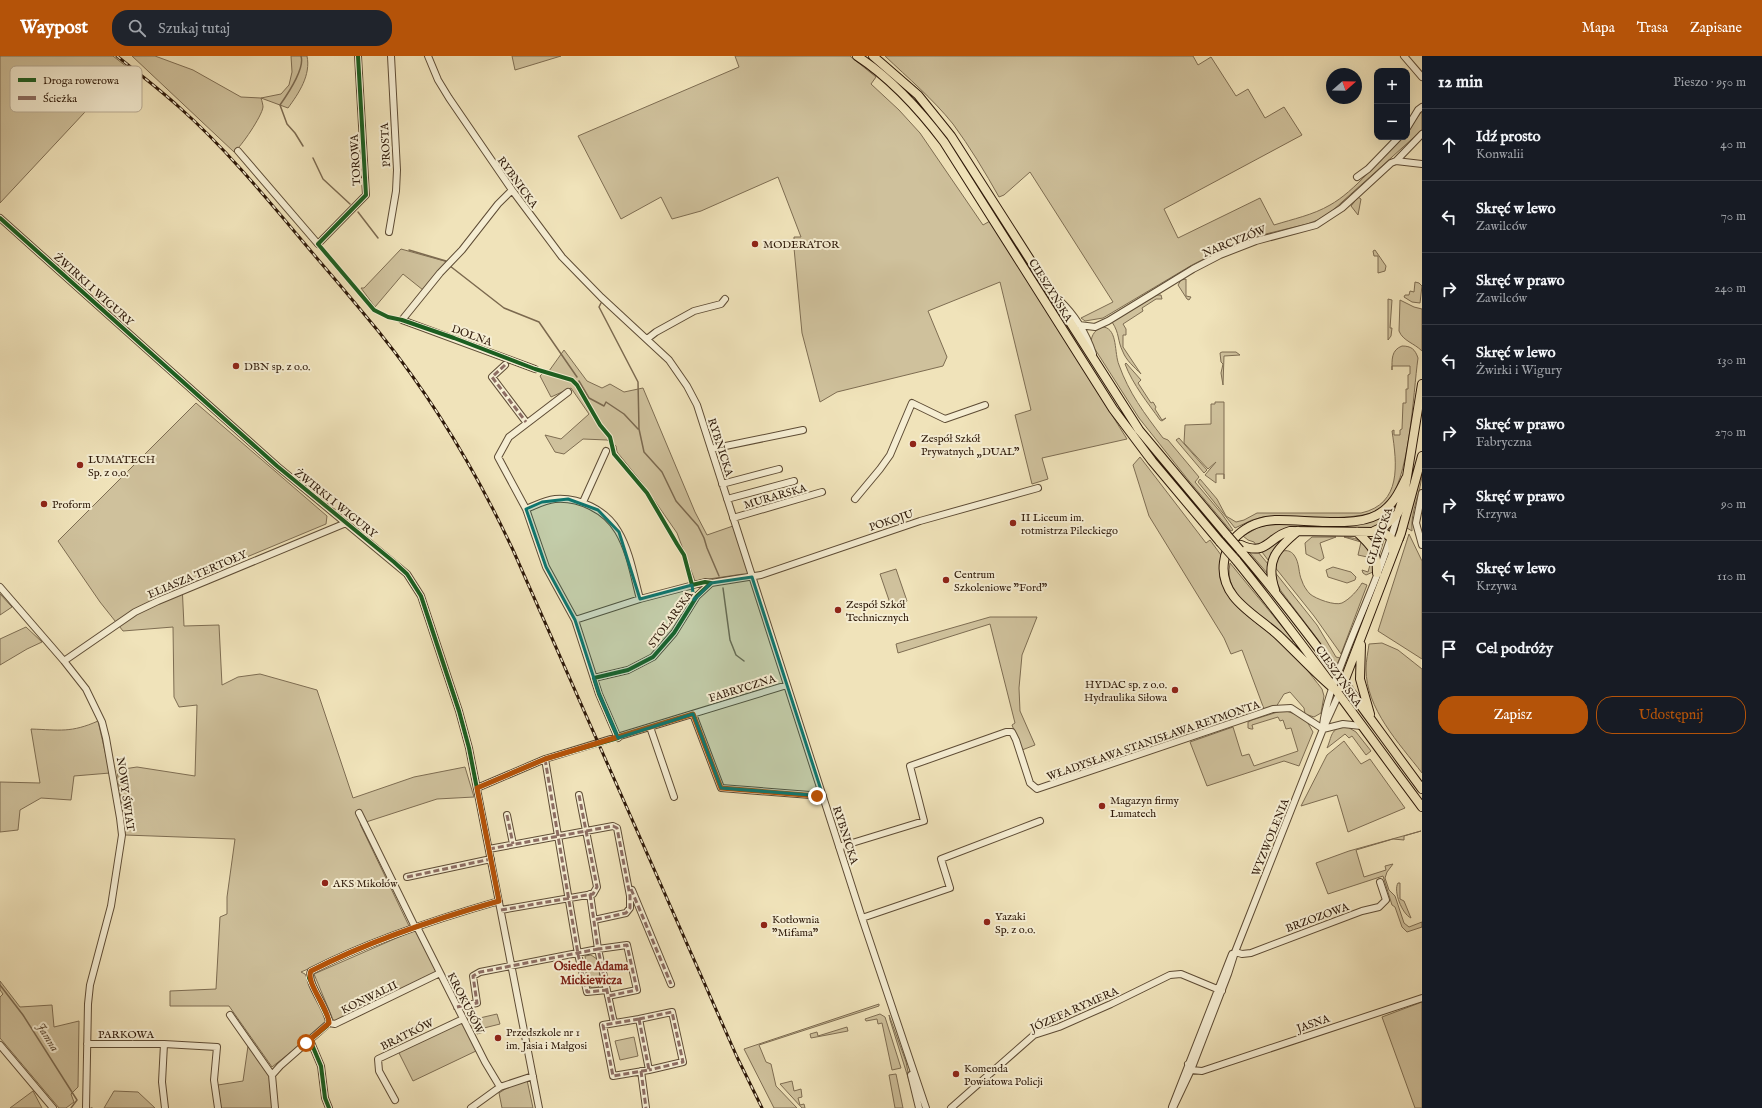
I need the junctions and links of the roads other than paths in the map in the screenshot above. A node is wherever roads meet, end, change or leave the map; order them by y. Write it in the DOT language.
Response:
graph roads {
  1 [pos="358,56"];
  2 [pos="391,56"];
  3 [pos="428,56"];
  4 [pos="857,56"];
  5 [pos="873,56"];
  6 [pos="1404,56"];
  7 [pos="1422,77"];
  8 [pos="1422,107"];
  9 [pos="1410,123"];
  10 [pos="1422,134"];
  11 [pos="1396,140"];
  12 [pos="238,151"];
  13 [pos="1396,161"];
  14 [pos="1422,163"];
  15 [pos="1357,177"];
  16 [pos="512,190"];
  17 [pos="0,218"];
  18 [pos="389,232"];
  19 [pos="1053,295"];
  20 [pos="725,299"];
  21 [pos="1079,325"];
  22 [pos="1095,326"];
  23 [pos="1087,338"];
  24 [pos="647,339"];
  25 [pos="506,365"];
  26 [pos="536,369"];
  27 [pos="1098,369"];
  28 [pos="1422,384"];
  29 [pos="568,392"];
  30 [pos="985,406"];
  31 [pos="526,422"];
  32 [pos="803,430"];
  33 [pos="711,449"];
  34 [pos="606,450"];
  35 [pos="1422,456"];
  36 [pos="778,469"];
  37 [pos="1406,478"];
  38 [pos="794,481"];
  39 [pos="722,484"];
  40 [pos="1038,488"];
  41 [pos="822,492"];
  42 [pos="1422,493"];
  43 [pos="727,499"];
  44 [pos="855,499"];
  45 [pos="583,502"];
  46 [pos="526,509"];
  47 [pos="1398,513"];
  48 [pos="733,518"];
  49 [pos="346,523"];
  50 [pos="1298,531"];
  51 [pos="1359,532"];
  52 [pos="1373,532"];
  53 [pos="1401,533"];
  54 [pos="1391,538"];
  55 [pos="1422,545"];
  56 [pos="1240,548"];
  57 [pos="1394,553"];
  58 [pos="1377,573"];
  59 [pos="752,577"];
  60 [pos="711,583"];
  61 [pos="692,585"];
  62 [pos="0,587"];
  63 [pos="1276,593"];
  64 [pos="697,596"];
  65 [pos="640,599"];
  66 [pos="575,620"];
  67 [pos="1362,636"];
  68 [pos="64,661"];
  69 [pos="1337,675"];
  70 [pos="594,678"];
  71 [pos="1343,683"];
  72 [pos="787,685"];
  73 [pos="1333,688"];
  74 [pos="1338,696"];
  75 [pos="693,714"];
  76 [pos="1372,721"];
  77 [pos="1361,726"];
  78 [pos="650,727"];
  79 [pos="1323,729"];
  80 [pos="618,738"];
  81 [pos="545,759"];
  82 [pos="477,788"];
  83 [pos="1422,789"];
  84 [pos="580,795"];
  85 [pos="823,796"];
  86 [pos="674,797"];
  87 [pos="1422,807"];
  88 [pos="359,813"];
  89 [pos="507,814"];
  90 [pos="1040,822"];
  91 [pos="586,831"];
  92 [pos="559,835"];
  93 [pos="513,844"];
  94 [pos="839,847"];
  95 [pos="489,848"];
  96 [pos="491,859"];
  97 [pos="407,877"];
  98 [pos="626,878"];
  99 [pos="1380,882"];
  100 [pos="590,894"];
  101 [pos="570,898"];
  102 [pos="499,901"];
  103 [pos="501,910"];
  104 [pos="862,918"];
  105 [pos="594,920"];
  106 [pos="416,927"];
  107 [pos="598,949"];
  108 [pos="1235,952"];
  109 [pos="578,954"];
  110 [pos="513,966"];
  111 [pos="440,973"];
  112 [pos="671,984"];
  113 [pos="1219,990"];
  114 [pos="608,993"];
  115 [pos="1422,998"];
  116 [pos="458,1006"];
  117 [pos="230,1015"];
  118 [pos="463,1019"];
  119 [pos="639,1019"];
  120 [pos="329,1023"];
  121 [pos="614,1023"];
  122 [pos="310,1040"];
  123 [pos="87,1044"];
  124 [pos="164,1044"];
  125 [pos="0,1045"];
  126 [pos="908,1060"];
  127 [pos="1191,1066"];
  128 [pos="649,1070"];
  129 [pos="641,1071"];
  130 [pos="272,1074"];
  131 [pos="533,1076"];
  132 [pos="500,1087"];
  133 [pos="395,1100"];
  134 [pos="53,1108"];
  135 [pos="86,1108"];
  136 [pos="165,1108"];
  137 [pos="218,1108"];
  138 [pos="275,1108"];
  139 [pos="329,1108"];
  140 [pos="471,1108"];
  141 [pos="539,1108"];
  142 [pos="646,1108"];
  143 [pos="920,1108"];
  144 [pos="926,1108"];
  145 [pos="951,1108"];
  146 [pos="1172,1108"];
  1 -- 12 [label="street, TOROWA"];
  2 -- 18 [label="street, PROSTA"];
  3 -- 16 [label="street, RYBNICKA"];
  4 -- 73 [label="main road, CIESZYŃSKA, bridge"];
  5 -- 19 [label="main road, CIESZYŃSKA"];
  6 -- 7 [label="street"];
  8 -- 9 [label="street"];
  10 -- 13 [label="street, NARCYZÓW"];
  11 -- 15 [label="street"];
  13 -- 14 [label="street"];
  13 -- 22 [label="street, NARCYZÓW"];
  16 -- 24 [label="street, RYBNICKA"];
  16 -- 26 [label="street, DOLNA"];
  17 -- 49 [label="street, ŻWIRKI I WIGURY"];
  19 -- 21 [label="street"];
  19 -- 27 [label="main road, CIESZYŃSKA"];
  20 -- 24 [label="street"];
  21 -- 22 [label="street"];
  21 -- 23 [label="street"];
  22 -- 23 [label="street, NARCYZÓW"];
  23 -- 27 [label="street"];
  24 -- 33 [label="street, RYBNICKA"];
  25 -- 31 [label="street"];
  27 -- 56 [label="main road, CIESZYŃSKA, bridge"];
  28 -- 37 [label="main road, GLIWICKA"];
  29 -- 31 [label="street"];
  30 -- 44 [label="street"];
  31 -- 46 [label="street"];
  32 -- 33 [label="street"];
  33 -- 39 [label="street, RYBNICKA"];
  34 -- 45 [label="street"];
  35 -- 53 [label="main road, GLIWICKA"];
  36 -- 39 [label="street"];
  37 -- 47 [label="main road, GLIWICKA"];
  37 -- 73 [label="main road"];
  38 -- 43 [label="street"];
  39 -- 43 [label="street, RYBNICKA"];
  40 -- 59 [label="street, POKOJU"];
  41 -- 48 [label="street, MURARSKA"];
  42 -- 55 [label="street"];
  43 -- 48 [label="street, RYBNICKA"];
  45 -- 46 [label="street"];
  45 -- 65 [label="street"];
  46 -- 66 [label="street"];
  47 -- 52 [label="main road"];
  47 -- 54 [label="street, GLIWICKA"];
  48 -- 59 [label="street, RYBNICKA"];
  49 -- 68 [label="street, ELIASZA TERTOŁY"];
  49 -- 82 [label="street, ŻWIRKI I WIGURY"];
  50 -- 51 [label="main road"];
  50 -- 56 [label="main road"];
  50 -- 63 [label="main road"];
  51 -- 52 [label="main road"];
  51 -- 54 [label="main road"];
  51 -- 58 [label="main road"];
  52 -- 54 [label="main road"];
  53 -- 54 [label="main road"];
  53 -- 57 [label="main road, GLIWICKA"];
  54 -- 57 [label="main road"];
  54 -- 58 [label="street, GLIWICKA"];
  56 -- 63 [label="main road, CIESZYŃSKA"];
  57 -- 67 [label="main road, GLIWICKA"];
  58 -- 69 [label="street, GLIWICKA"];
  59 -- 60 [label="street, STOLARSKA"];
  59 -- 72 [label="street, RYBNICKA"];
  60 -- 61 [label="street, STOLARSKA"];
  60 -- 64 [label="street, STOLARSKA"];
  61 -- 64 [label="street"];
  61 -- 65 [label="street, STOLARSKA"];
  62 -- 68 [label="street, NOWY ŚWIAT"];
  63 -- 69 [label="main road, CIESZYŃSKA"];
  64 -- 70 [label="street, STOLARSKA"];
  65 -- 66 [label="street, STOLARSKA"];
  66 -- 70 [label="street"];
  67 -- 71 [label="main road, GLIWICKA"];
  67 -- 76 [label="main road"];
  68 -- 123 [label="street, NOWY ŚWIAT"];
  69 -- 71 [label="main road, CIESZYŃSKA"];
  69 -- 73 [label="street, GLIWICKA"];
  70 -- 80 [label="street"];
  71 -- 74 [label="main road, GLIWICKA"];
  71 -- 76 [label="main road, CIESZYŃSKA"];
  72 -- 75 [label="street, FABRYCZNA"];
  72 -- 85 [label="street, RYBNICKA"];
  73 -- 74 [label="main road, CIESZYŃSKA"];
  73 -- 79 [label="street, WYZWOLENIA"];
  74 -- 77 [label="main road, CIESZYŃSKA"];
  74 -- 79 [label="street, WYZWOLENIA"];
  75 -- 78 [label="street, FABRYCZNA"];
  75 -- 85 [label="street"];
  76 -- 83 [label="main road, CIESZYŃSKA"];
  77 -- 79 [label="street"];
  77 -- 87 [label="main road, CIESZYŃSKA"];
  78 -- 80 [label="street, FABRYCZNA"];
  78 -- 86 [label="street"];
  79 -- 94 [label="street, WŁADYSŁAWA STANISŁAWA REYMONTA"];
  79 -- 108 [label="street, WYZWOLENIA"];
  80 -- 81 [label="street, FABRYCZNA"];
  81 -- 82 [label="street, FABRYCZNA"];
  81 -- 92 [label="street"];
  82 -- 95 [label="street, ŻWIRKI I WIGURY"];
  84 -- 91 [label="street"];
  85 -- 94 [label="street, RYBNICKA"];
  88 -- 106 [label="street, KROKUSÓW"];
  89 -- 93 [label="street"];
  90 -- 104 [label="street"];
  91 -- 92 [label="street"];
  91 -- 98 [label="street"];
  91 -- 100 [label="street"];
  92 -- 93 [label="street"];
  92 -- 101 [label="street"];
  93 -- 95 [label="street"];
  94 -- 104 [label="street, RYBNICKA"];
  95 -- 96 [label="street, ŻWIRKI I WIGURY"];
  96 -- 97 [label="street"];
  96 -- 102 [label="street, ŻWIRKI I WIGURY"];
  98 -- 105 [label="street"];
  98 -- 112 [label="street"];
  99 -- 108 [label="street, BRZOZOWA"];
  100 -- 101 [label="street"];
  100 -- 105 [label="street"];
  101 -- 103 [label="street"];
  101 -- 109 [label="street"];
  102 -- 103 [label="street, ŻWIRKI I WIGURY"];
  102 -- 106 [label="street"];
  103 -- 110 [label="street, ŻWIRKI I WIGURY"];
  104 -- 126 [label="street, RYBNICKA"];
  105 -- 107 [label="street"];
  106 -- 111 [label="street, KROKUSÓW"];
  106 -- 120 [label="street"];
  107 -- 109 [label="street"];
  107 -- 114 [label="street"];
  107 -- 114 [label="street"];
  108 -- 113 [label="street, WYZWOLENIA"];
  109 -- 110 [label="street"];
  109 -- 114 [label="street"];
  110 -- 116 [label="street"];
  110 -- 131 [label="street, ŻWIRKI I WIGURY"];
  111 -- 116 [label="street, KROKUSÓW"];
  111 -- 120 [label="street, KONWALII"];
  113 -- 127 [label="street, WYZWOLENIA"];
  113 -- 145 [label="street, JÓZEFA RYMERA"];
  114 -- 121 [label="street"];
  115 -- 127 [label="street, JASNA"];
  116 -- 118 [label="street, KROKUSÓW"];
  117 -- 130 [label="street"];
  118 -- 132 [label="street, KROKUSÓW"];
  118 -- 133 [label="street, BRATKÓW"];
  119 -- 121 [label="street"];
  119 -- 128 [label="street"];
  119 -- 128 [label="street"];
  120 -- 122 [label="street, KONWALII"];
  121 -- 129 [label="street"];
  122 -- 130 [label="street, KONWALII"];
  122 -- 139 [label="street"];
  123 -- 124 [label="street, PARKOWA"];
  123 -- 135 [label="street, NOWY ŚWIAT"];
  124 -- 136 [label="street, PARKOWA"];
  124 -- 137 [label="street, PARKOWA"];
  125 -- 134 [label="street"];
  126 -- 143 [label="street, RYBNICKA"];
  126 -- 144 [label="street, RYBNICKA"];
  127 -- 146 [label="street, WYZWOLENIA"];
  128 -- 129 [label="street"];
  129 -- 142 [label="street"];
  130 -- 138 [label="street"];
  131 -- 132 [label="street"];
  131 -- 141 [label="street, ŻWIRKI I WIGURY"];
  132 -- 140 [label="street"];
}
